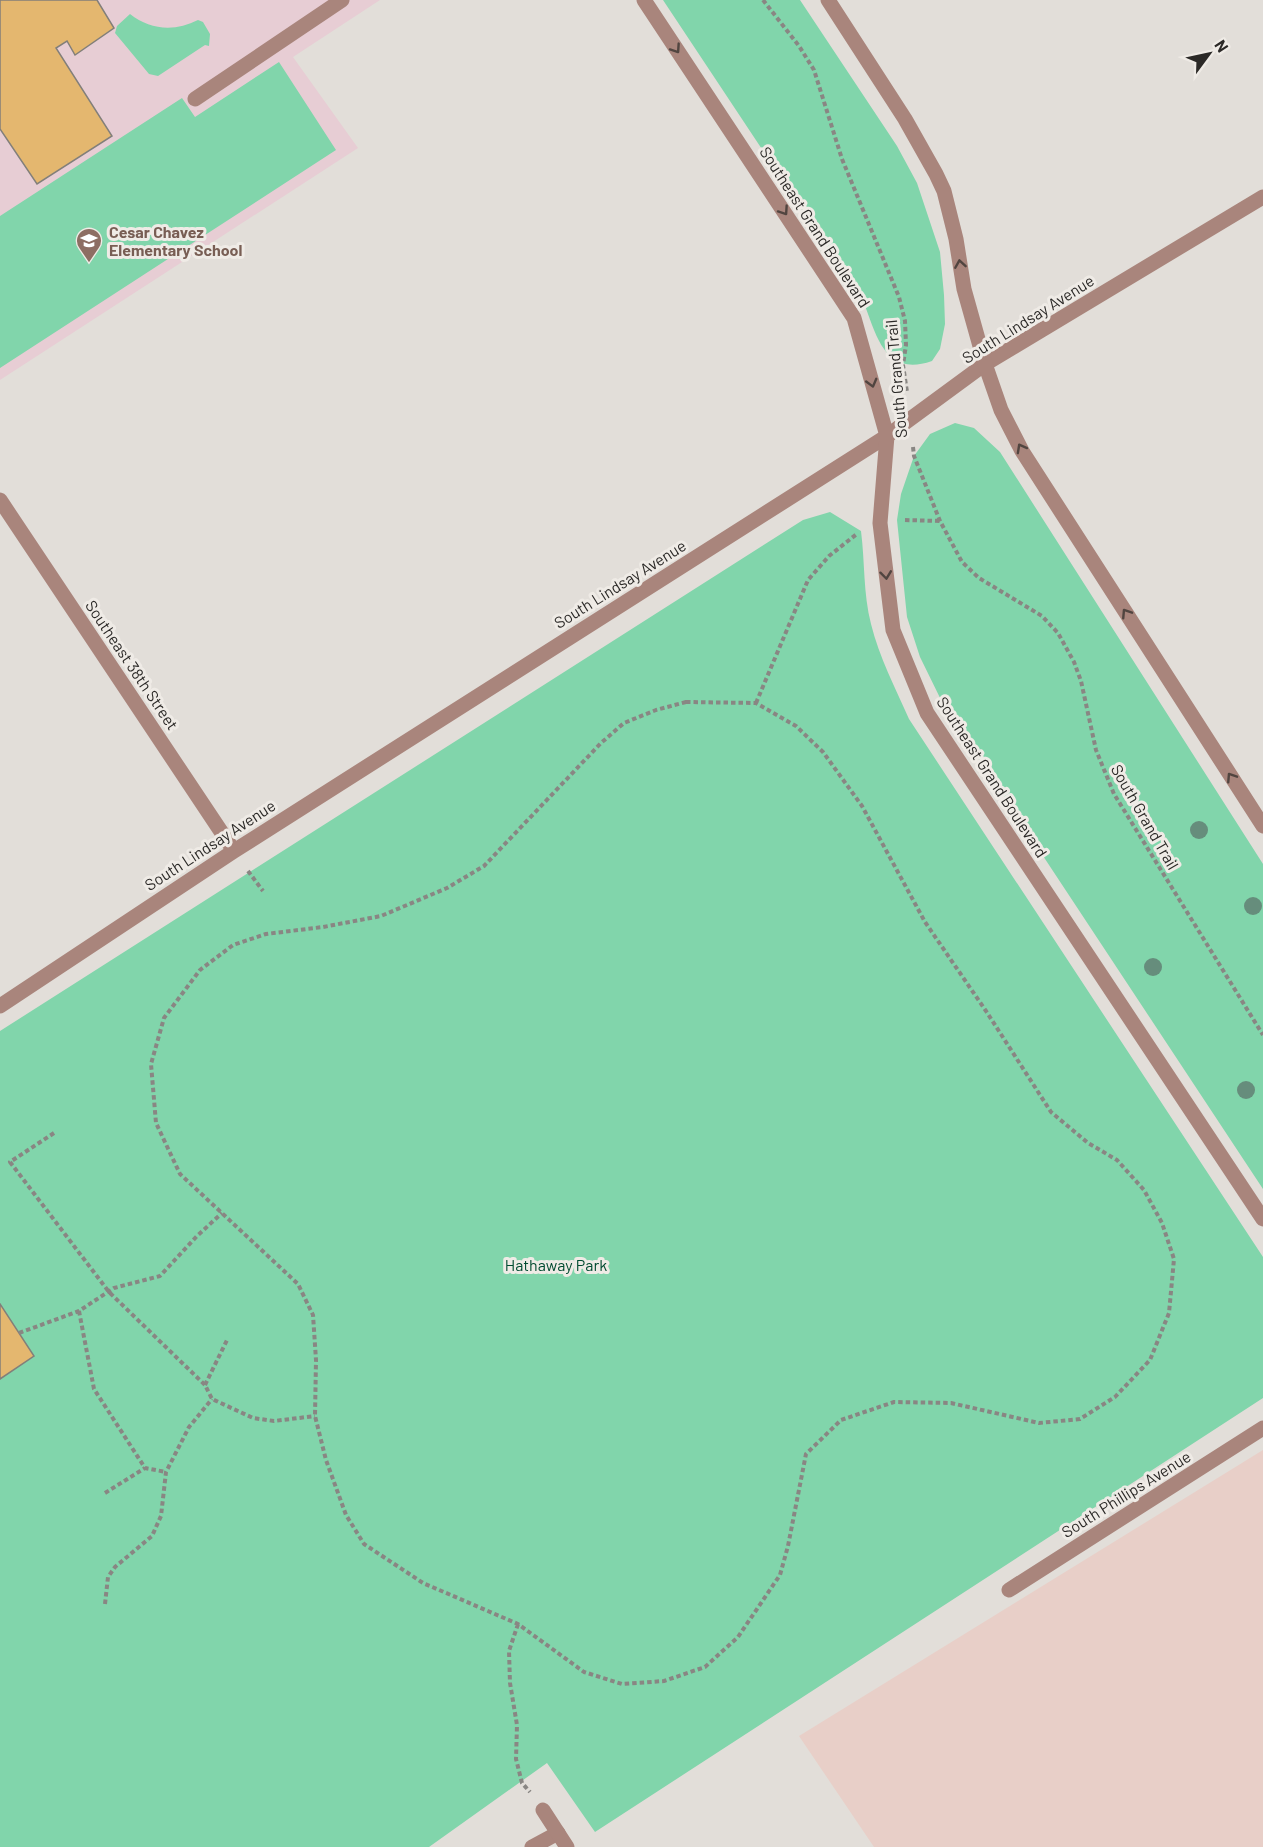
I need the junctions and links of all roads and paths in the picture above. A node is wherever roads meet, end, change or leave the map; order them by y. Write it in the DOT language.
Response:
graph roads {
  1 [pos="342,0"];
  2 [pos="644,0"];
  3 [pos="764,0"];
  4 [pos="828,0"];
  5 [pos="195,99"];
  6 [pos="1263,197"];
  7 [pos="985,364"];
  8 [pos="910,420"];
  9 [pos="886,436"];
  10 [pos="0,500"];
  11 [pos="940,520"];
  12 [pos="880,524"];
  13 [pos="756,703"];
  14 [pos="1263,826"];
  15 [pos="234,851"];
  16 [pos="0,1006"];
  17 [pos="1263,1035"];
  18 [pos="54,1133"];
  19 [pos="222,1213"];
  20 [pos="1263,1219"];
  21 [pos="109,1292"];
  22 [pos="79,1311"];
  23 [pos="19,1333"];
  24 [pos="227,1340"];
  25 [pos="205,1385"];
  26 [pos="212,1399"];
  27 [pos="315,1416"];
  28 [pos="1263,1428"];
  29 [pos="145,1468"];
  30 [pos="166,1472"];
  31 [pos="105,1492"];
  32 [pos="1009,1590"];
  33 [pos="105,1604"];
  34 [pos="518,1624"];
  35 [pos="543,1810"];
  36 [pos="558,1833"];
  37 [pos="532,1847"];
  38 [pos="567,1847"];
  1 -- 5 [label="street"];
  2 -- 9 [label="street, Southeast Grand Boulevard, one-way"];
  3 -- 8 [label="path, South Grand Trail"];
  7 -- 4 [label="street, one-way"];
  6 -- 7 [label="street, South Lindsay Avenue"];
  7 -- 8 [label="street, South Lindsay Avenue"];
  14 -- 7 [label="street, one-way"];
  8 -- 9 [label="street, South Lindsay Avenue"];
  8 -- 11 [label="path, South Grand Trail"];
  9 -- 12 [label="street, Southeast Grand Boulevard"];
  9 -- 15 [label="street, South Lindsay Avenue"];
  10 -- 15 [label="street, Southeast 38th Street"];
  11 -- 12 [label="path"];
  11 -- 17 [label="path, South Grand Trail"];
  12 -- 13 [label="path"];
  12 -- 20 [label="street, Southeast Grand Boulevard, one-way"];
  13 -- 19 [label="path"];
  13 -- 34 [label="path"];
  15 -- 16 [label="street, South Lindsay Avenue"];
  18 -- 21 [label="path"];
  19 -- 21 [label="path"];
  19 -- 27 [label="path"];
  21 -- 22 [label="path"];
  21 -- 25 [label="path"];
  22 -- 23 [label="path"];
  22 -- 29 [label="path"];
  24 -- 25 [label="path"];
  25 -- 26 [label="path"];
  26 -- 27 [label="path"];
  26 -- 30 [label="path"];
  27 -- 34 [label="path"];
  28 -- 32 [label="street, South Phillips Avenue"];
  29 -- 30 [label="path"];
  29 -- 31 [label="path"];
  30 -- 33 [label="path"];
  34 -- 35 [label="path"];
  35 -- 36 [label="street"];
  36 -- 37 [label="street"];
  36 -- 38 [label="street"];
}
